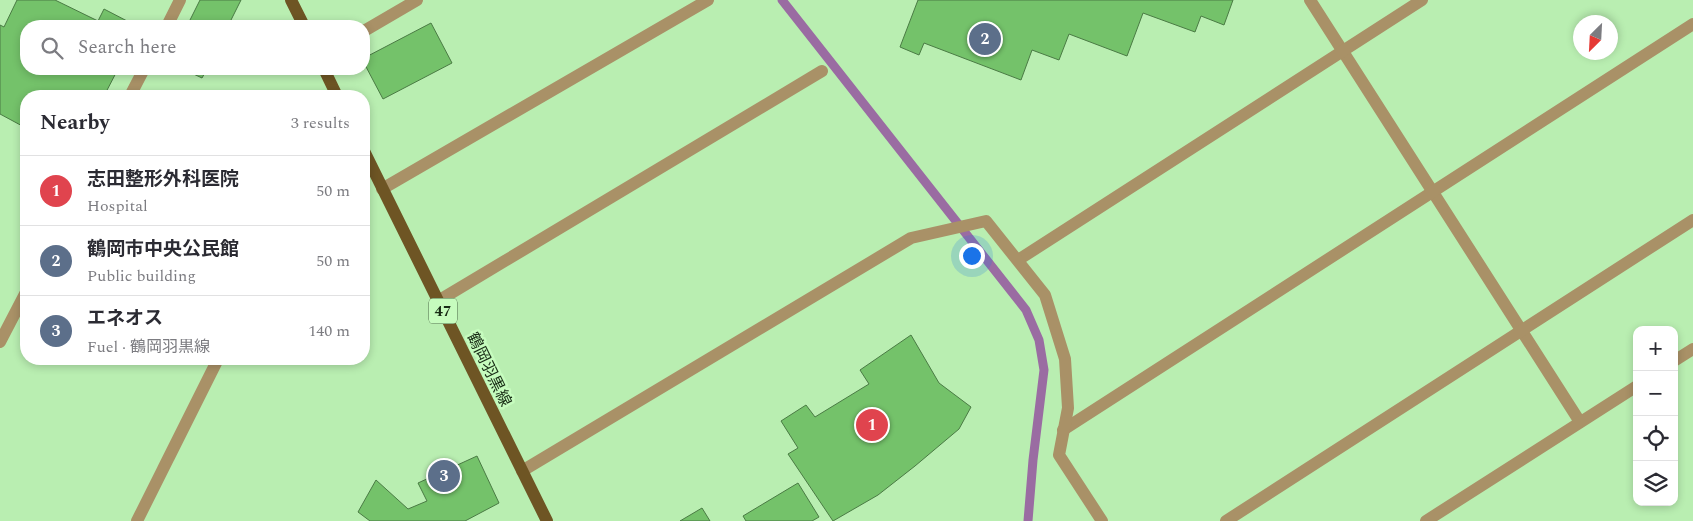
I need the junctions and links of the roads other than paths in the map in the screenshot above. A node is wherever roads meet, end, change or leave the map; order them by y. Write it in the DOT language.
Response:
graph roads {
  1 [pos="180,0"];
  2 [pos="291,0"];
  3 [pos="417,0"];
  4 [pos="708,0"];
  5 [pos="1310,0"];
  6 [pos="1422,0"];
  7 [pos="169,20"];
  8 [pos="301,20"];
  9 [pos="1693,24"];
  10 [pos="370,28"];
  11 [pos="1342,51"];
  12 [pos="822,71"];
  13 [pos="141,75"];
  14 [pos="327,75"];
  15 [pos="133,90"];
  16 [pos="335,90"];
  17 [pos="370,164"];
  18 [pos="382,189"];
  19 [pos="1433,192"];
  20 [pos="1693,220"];
  21 [pos="1018,260"];
  22 [pos="438,301"];
  23 [pos="20,304"];
  24 [pos="1520,332"];
  25 [pos="0,342"];
  26 [pos="1693,349"];
  27 [pos="1678,359"];
  28 [pos="215,365"];
  29 [pos="1633,389"];
  30 [pos="1580,422"];
  31 [pos="1063,430"];
  32 [pos="522,471"];
  33 [pos="137,521"];
  34 [pos="547,521"];
  35 [pos="1102,521"];
  36 [pos="1226,521"];
  37 [pos="1426,521"];
  1 -- 7 [label="street"];
  2 -- 8 [label="main road"];
  3 -- 10 [label="street"];
  4 -- 18 [label="street"];
  5 -- 11 [label="street"];
  6 -- 11 [label="street"];
  9 -- 19 [label="street"];
  11 -- 19 [label="street"];
  11 -- 21 [label="street"];
  12 -- 22 [label="street"];
  13 -- 15 [label="street"];
  14 -- 16 [label="main road"];
  17 -- 18 [label="main road, 鶴岡羽黒線 / 47"];
  18 -- 22 [label="main road, 鶴岡羽黒線 / 47"];
  19 -- 24 [label="street"];
  19 -- 31 [label="street"];
  20 -- 24 [label="street"];
  21 -- 31 [label="street"];
  21 -- 32 [label="street"];
  22 -- 32 [label="main road, 鶴岡羽黒線 / 47"];
  23 -- 25 [label="street"];
  24 -- 30 [label="street"];
  24 -- 36 [label="street"];
  26 -- 27 [label="street"];
  28 -- 33 [label="street"];
  29 -- 30 [label="street"];
  30 -- 37 [label="street"];
  31 -- 35 [label="street"];
  32 -- 34 [label="main road, 鶴岡羽黒線 / 47"];
}
